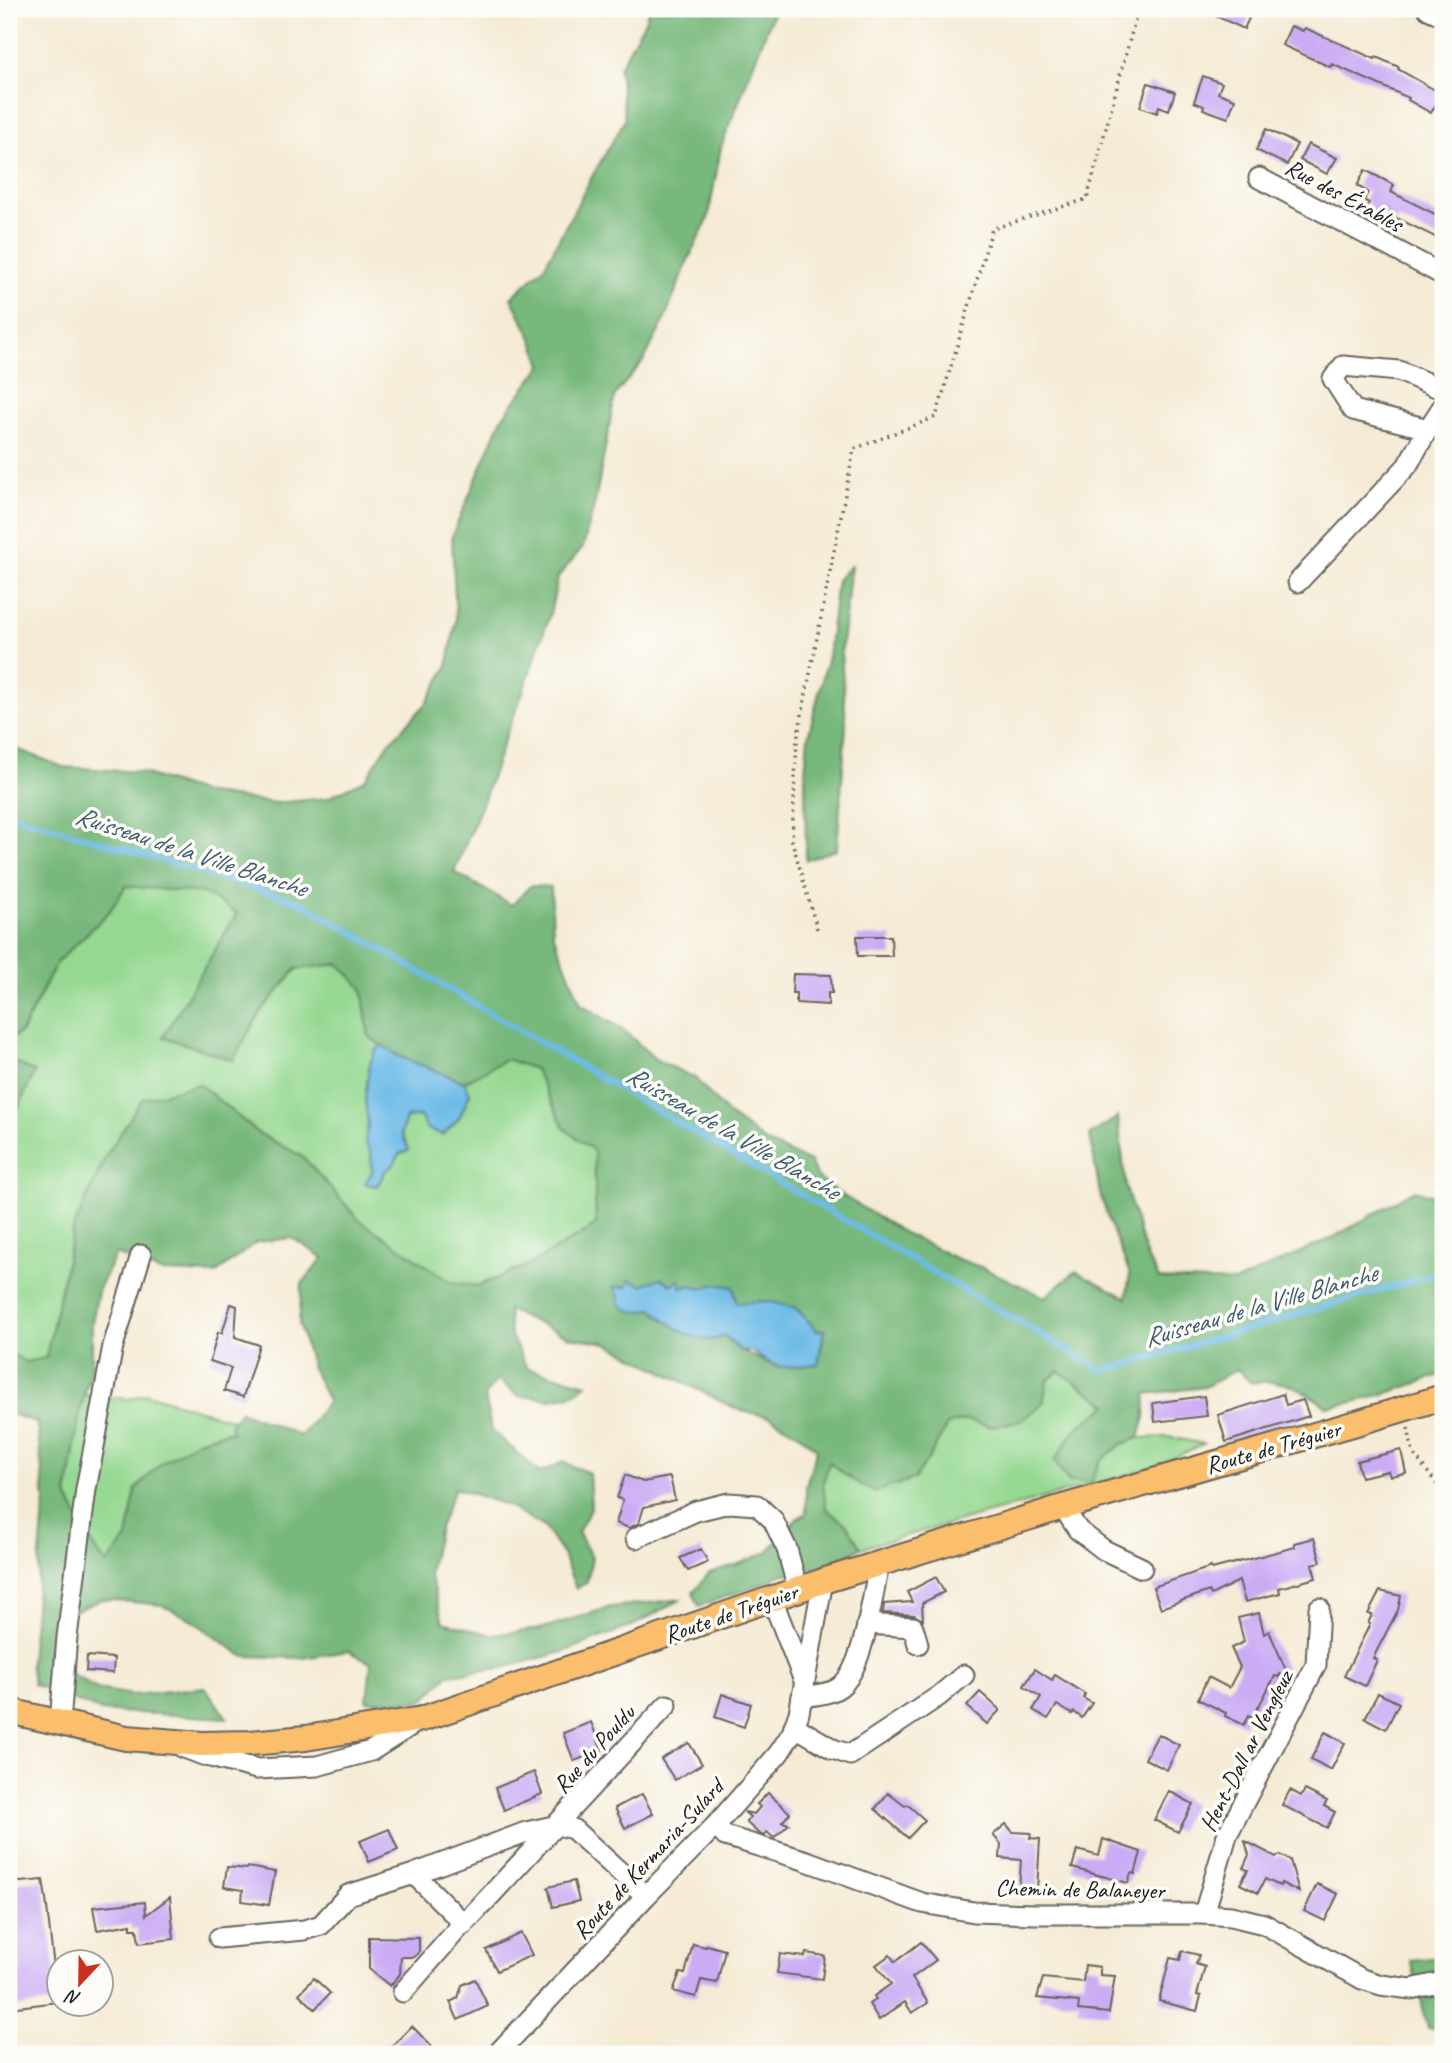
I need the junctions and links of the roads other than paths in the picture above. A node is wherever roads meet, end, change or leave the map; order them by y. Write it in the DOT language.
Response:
graph roads {
  1 [pos="1428,9"];
  2 [pos="1443,16"];
  3 [pos="1259,178"];
  4 [pos="1443,275"];
  5 [pos="1443,390"];
  6 [pos="1443,406"];
  7 [pos="1428,429"];
  8 [pos="1298,582"];
  9 [pos="141,1255"];
  10 [pos="1443,1397"];
  11 [pos="1063,1507"];
  12 [pos="636,1538"];
  13 [pos="879,1564"];
  14 [pos="1142,1568"];
  15 [pos="822,1581"];
  16 [pos="798,1590"];
  17 [pos="772,1599"];
  18 [pos="1319,1608"];
  19 [pos="867,1624"];
  20 [pos="918,1644"];
  21 [pos="964,1675"];
  22 [pos="803,1688"];
  23 [pos="667,1705"];
  24 [pos="9,1711"];
  25 [pos="60,1723"];
  26 [pos="794,1727"];
  27 [pos="558,1825"];
  28 [pos="716,1825"];
  29 [pos="414,1874"];
  30 [pos="646,1896"];
  31 [pos="1204,1914"];
  32 [pos="463,1923"];
  33 [pos="219,1938"];
  34 [pos="1443,1982"];
  35 [pos="403,1992"];
  36 [pos="497,2054"];
  1 -- 2 [label="street"];
  3 -- 4 [label="street, Rue des Érables"];
  5 -- 7 [label="street"];
  6 -- 7 [label="street"];
  7 -- 8 [label="street"];
  9 -- 25 [label="street"];
  10 -- 11 [label="main road, Route de Tréguier"];
  11 -- 13 [label="main road, Route de Tréguier"];
  11 -- 14 [label="street"];
  12 -- 16 [label="street"];
  13 -- 15 [label="main road, Route de Tréguier"];
  13 -- 19 [label="street"];
  15 -- 16 [label="main road, Route de Tréguier"];
  15 -- 22 [label="street, Route de Kermaria-Sulard"];
  16 -- 17 [label="main road, Route de Tréguier"];
  17 -- 22 [label="street"];
  17 -- 25 [label="main road, Route de Tréguier"];
  18 -- 31 [label="street, Hent-Dall ar Vengleuz"];
  19 -- 20 [label="street"];
  19 -- 22 [label="street"];
  21 -- 26 [label="street"];
  22 -- 26 [label="street, Route de Kermaria-Sulard"];
  23 -- 27 [label="street, Rue du Pouldu"];
  24 -- 25 [label="main road, Route de Tréguier"];
  26 -- 28 [label="street, Route de Kermaria-Sulard"];
  27 -- 29 [label="street"];
  27 -- 30 [label="street"];
  27 -- 32 [label="street, Rue du Pouldu"];
  28 -- 30 [label="street, Route de Kermaria-Sulard"];
  28 -- 31 [label="street, Chemin de Balaneyer"];
  29 -- 32 [label="street"];
  29 -- 33 [label="street"];
  30 -- 36 [label="street, Route de Kermaria-Sulard"];
  31 -- 34 [label="street, Chemin de Balaneyer"];
  32 -- 35 [label="street, Rue du Pouldu"];
}
